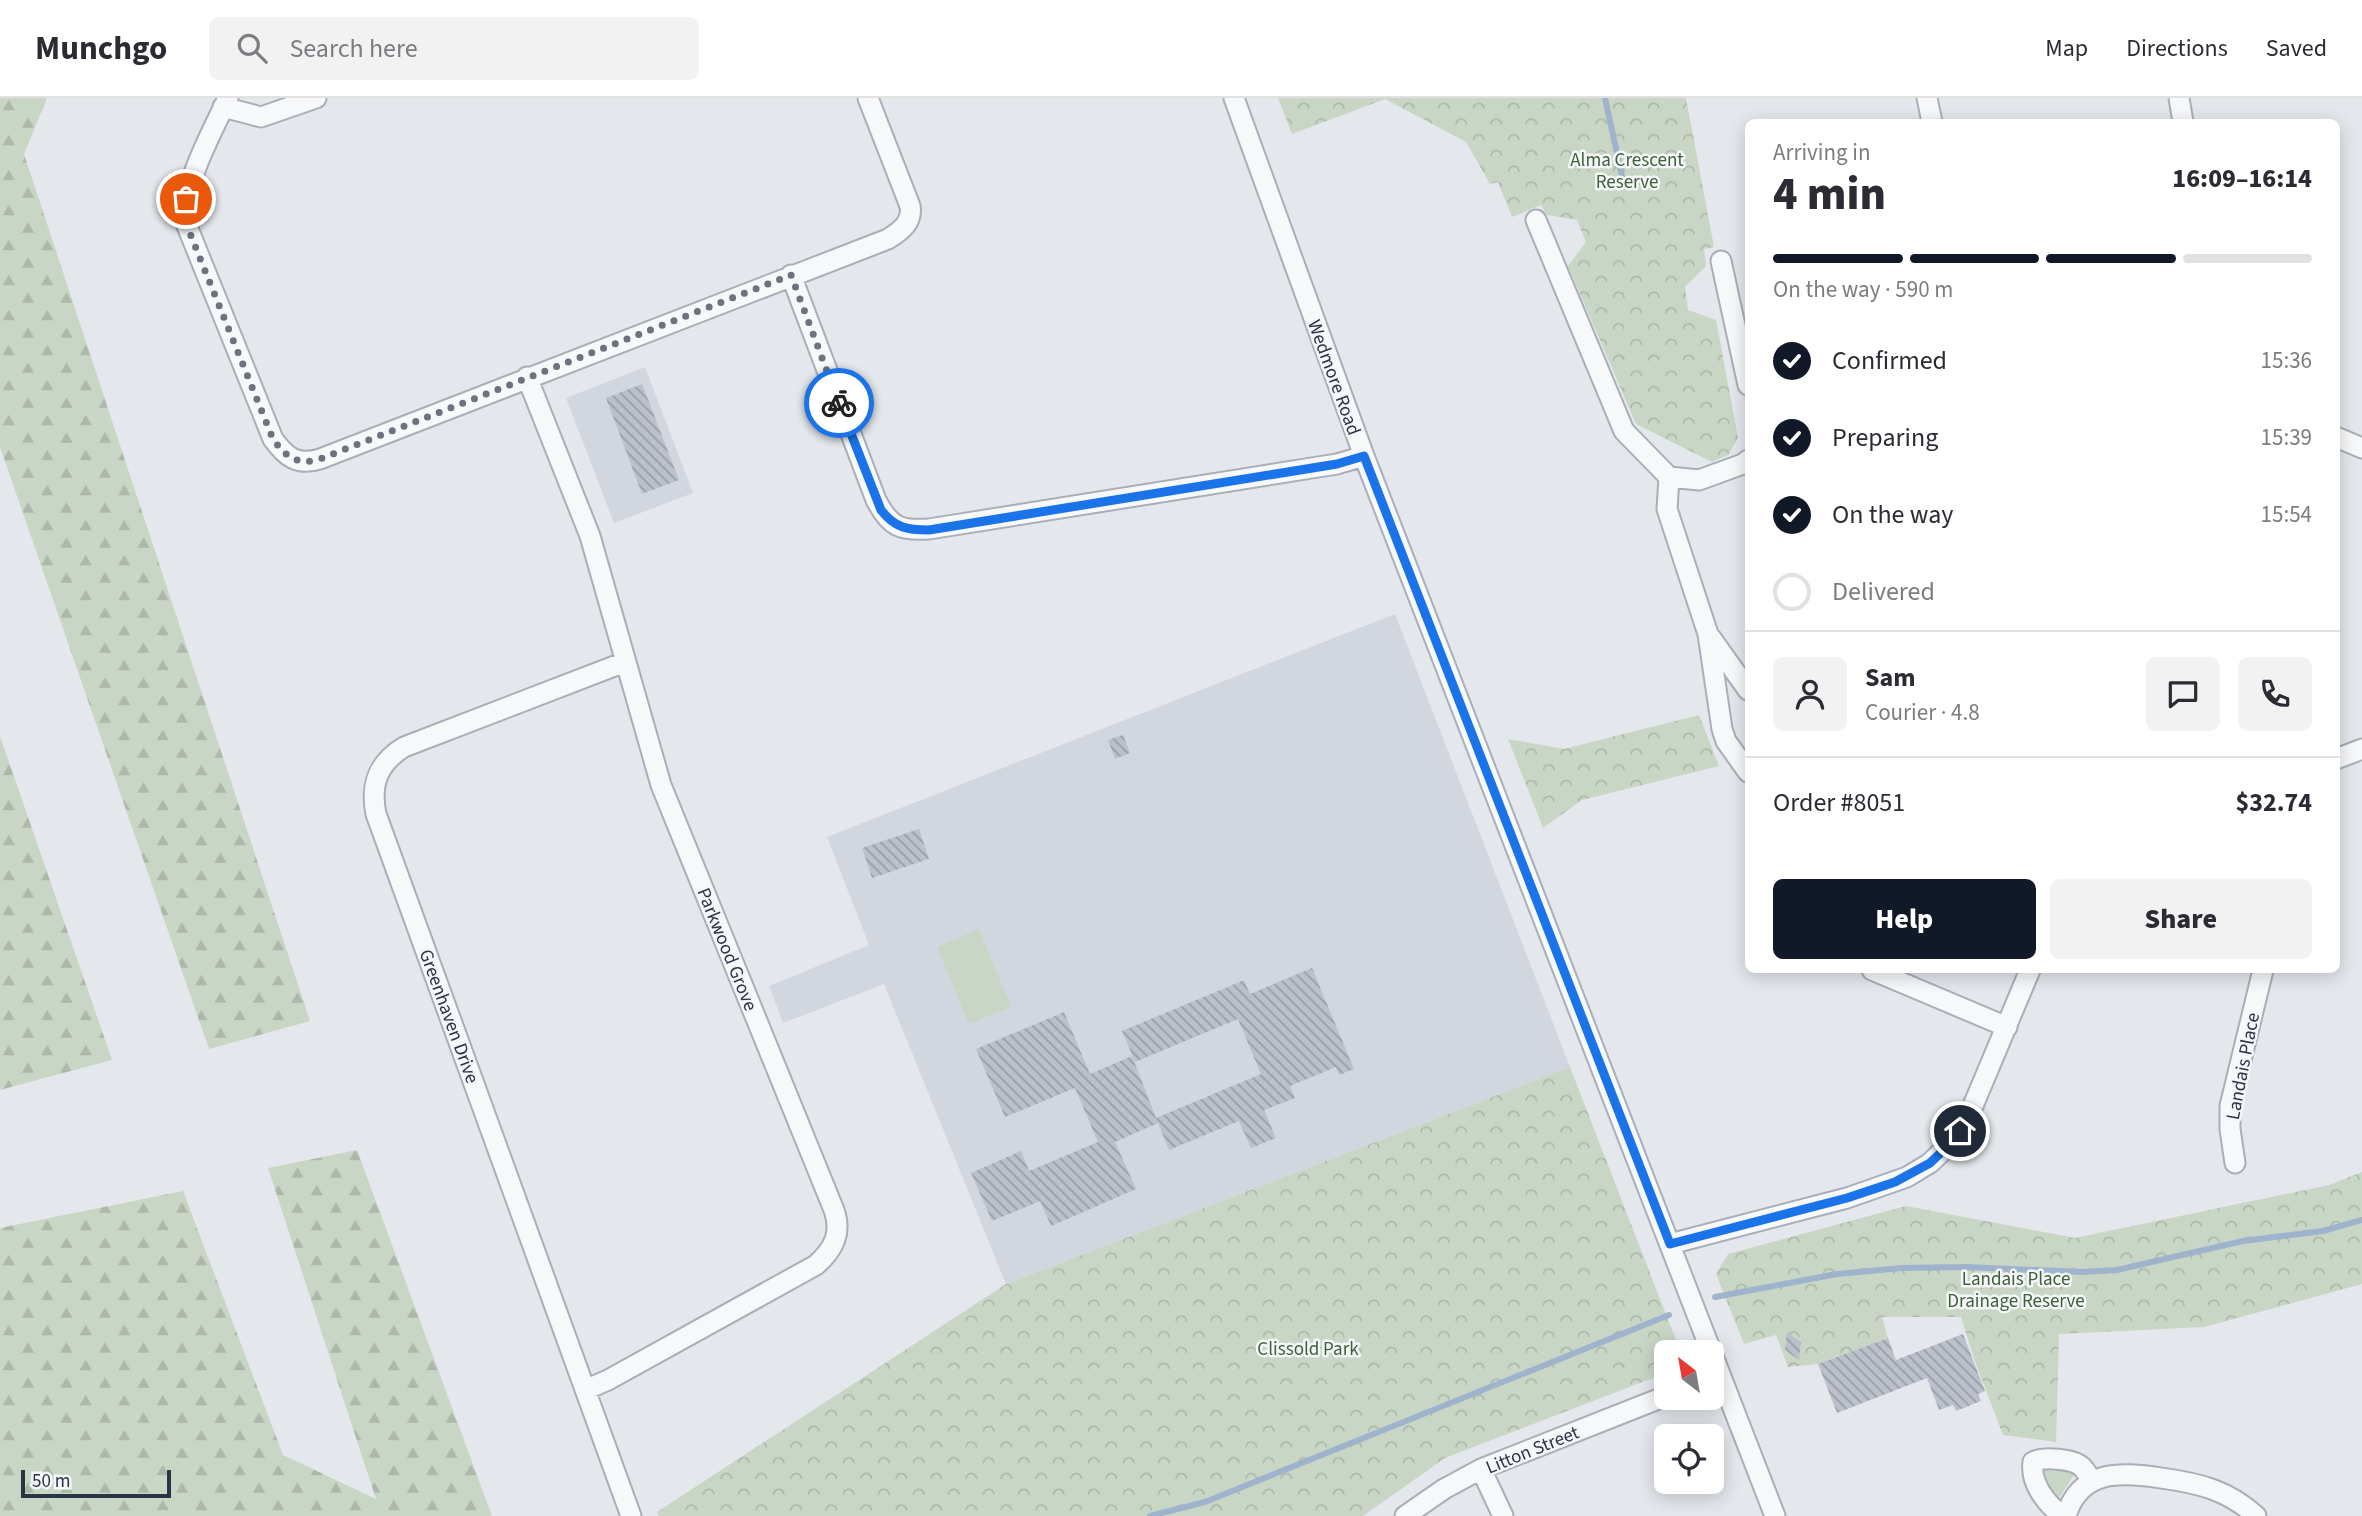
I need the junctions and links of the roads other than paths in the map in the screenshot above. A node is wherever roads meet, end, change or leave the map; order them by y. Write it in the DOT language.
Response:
graph roads {
  1 [pos="316,98"];
  2 [pos="868,98"];
  3 [pos="1234,98"];
  4 [pos="1927,98"];
  5 [pos="2179,98"];
  6 [pos="226,103"];
  7 [pos="1931,119"];
  8 [pos="2182,119"];
  9 [pos="1536,220"];
  10 [pos="1721,261"];
  11 [pos="791,275"];
  12 [pos="1745,371"];
  13 [pos="527,377"];
  14 [pos="2340,439"];
  15 [pos="2362,448"];
  16 [pos="1364,456"];
  17 [pos="1745,462"];
  18 [pos="1669,477"];
  19 [pos="1708,635"];
  20 [pos="625,662"];
  21 [pos="1745,686"];
  22 [pos="2362,749"];
  23 [pos="2340,757"];
  24 [pos="1745,768"];
  25 [pos="1879,973"];
  26 [pos="2029,973"];
  27 [pos="2262,973"];
  28 [pos="2007,1027"];
  29 [pos="2235,1163"];
  30 [pos="1670,1244"];
  31 [pos="1703,1340"];
  32 [pos="585,1390"];
  33 [pos="1724,1396"];
  34 [pos="1654,1401"];
  35 [pos="1481,1469"];
  36 [pos="2092,1481"];
  37 [pos="631,1516"];
  38 [pos="1405,1516"];
  39 [pos="1503,1516"];
  40 [pos="1775,1516"];
  41 [pos="2064,1516"];
  42 [pos="2256,1516"];
  1 -- 6 [label="street"];
  2 -- 11 [label="street"];
  3 -- 16 [label="street, Wedmore Road"];
  4 -- 7 [label="street"];
  5 -- 8 [label="street"];
  6 -- 13 [label="street"];
  9 -- 18 [label="street"];
  10 -- 12 [label="street"];
  11 -- 13 [label="street"];
  11 -- 16 [label="street"];
  13 -- 20 [label="street, Parkwood Grove"];
  14 -- 15 [label="street"];
  16 -- 30 [label="street, Wedmore Road"];
  17 -- 18 [label="street"];
  18 -- 19 [label="street"];
  19 -- 21 [label="street"];
  19 -- 24 [label="street"];
  20 -- 32 [label="street, Parkwood Grove"];
  20 -- 32 [label="street, Greenhaven Drive"];
  22 -- 23 [label="street"];
  25 -- 28 [label="street"];
  26 -- 28 [label="street"];
  27 -- 29 [label="street, Landais Place"];
  28 -- 30 [label="street"];
  30 -- 31 [label="street, Wedmore Road"];
  32 -- 37 [label="street, Greenhaven Drive"];
  33 -- 40 [label="street, Wedmore Road"];
  34 -- 35 [label="street, Litton Street"];
  35 -- 38 [label="street, Litton Street"];
  35 -- 39 [label="street"];
  36 -- 41 [label="street"];
  36 -- 41 [label="street"];
  36 -- 42 [label="street"];
}
